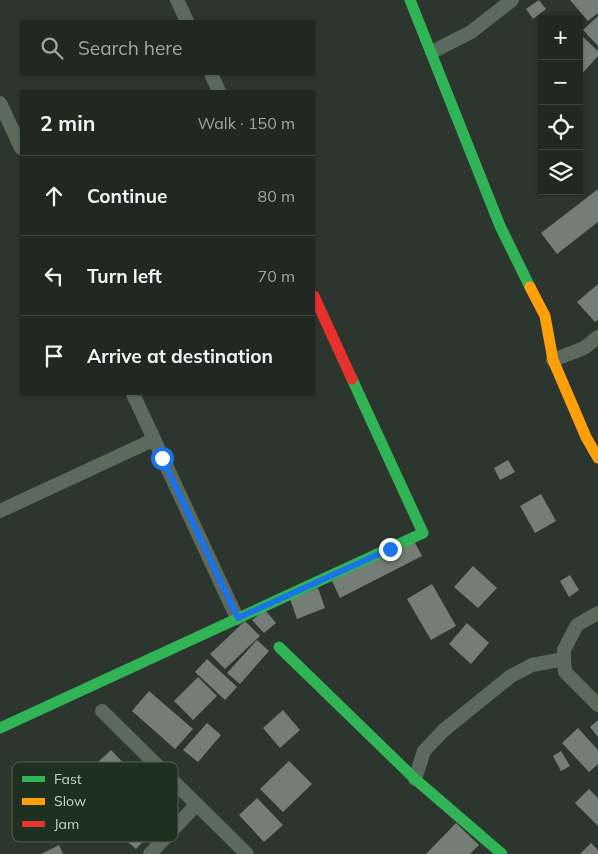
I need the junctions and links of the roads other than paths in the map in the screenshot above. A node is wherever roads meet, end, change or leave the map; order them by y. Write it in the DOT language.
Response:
graph roads {
  1 [pos="177,0"];
  2 [pos="410,0"];
  3 [pos="512,0"];
  4 [pos="187,20"];
  5 [pos="432,52"];
  6 [pos="211,75"];
  7 [pos="219,90"];
  8 [pos="0,103"];
  9 [pos="20,146"];
  10 [pos="315,298"];
  11 [pos="598,337"];
  12 [pos="553,360"];
  13 [pos="133,395"];
  14 [pos="153,440"];
  15 [pos="598,458"];
  16 [pos="0,512"];
  17 [pos="598,613"];
  18 [pos="238,618"];
  19 [pos="279,647"];
  20 [pos="564,659"];
  21 [pos="598,705"];
  22 [pos="102,711"];
  23 [pos="0,728"];
  24 [pos="153,762"];
  25 [pos="415,779"];
  26 [pos="178,787"];
  27 [pos="196,805"];
  28 [pos="178,824"];
  29 [pos="161,842"];
  30 [pos="150,854"];
  31 [pos="247,854"];
  32 [pos="502,854"];
  1 -- 4 [label="street"];
  2 -- 5 [label="street"];
  3 -- 5 [label="street"];
  5 -- 12 [label="street"];
  6 -- 7 [label="street"];
  8 -- 9 [label="street"];
  10 -- 18 [label="street"];
  11 -- 12 [label="street"];
  12 -- 15 [label="street"];
  13 -- 14 [label="street"];
  14 -- 16 [label="street"];
  14 -- 18 [label="street"];
  17 -- 20 [label="street"];
  18 -- 23 [label="street"];
  19 -- 25 [label="street"];
  20 -- 21 [label="street"];
  20 -- 25 [label="street"];
  22 -- 24 [label="street"];
  25 -- 32 [label="street"];
  26 -- 27 [label="street"];
  27 -- 28 [label="street"];
  27 -- 31 [label="street"];
  29 -- 30 [label="street"];
}
